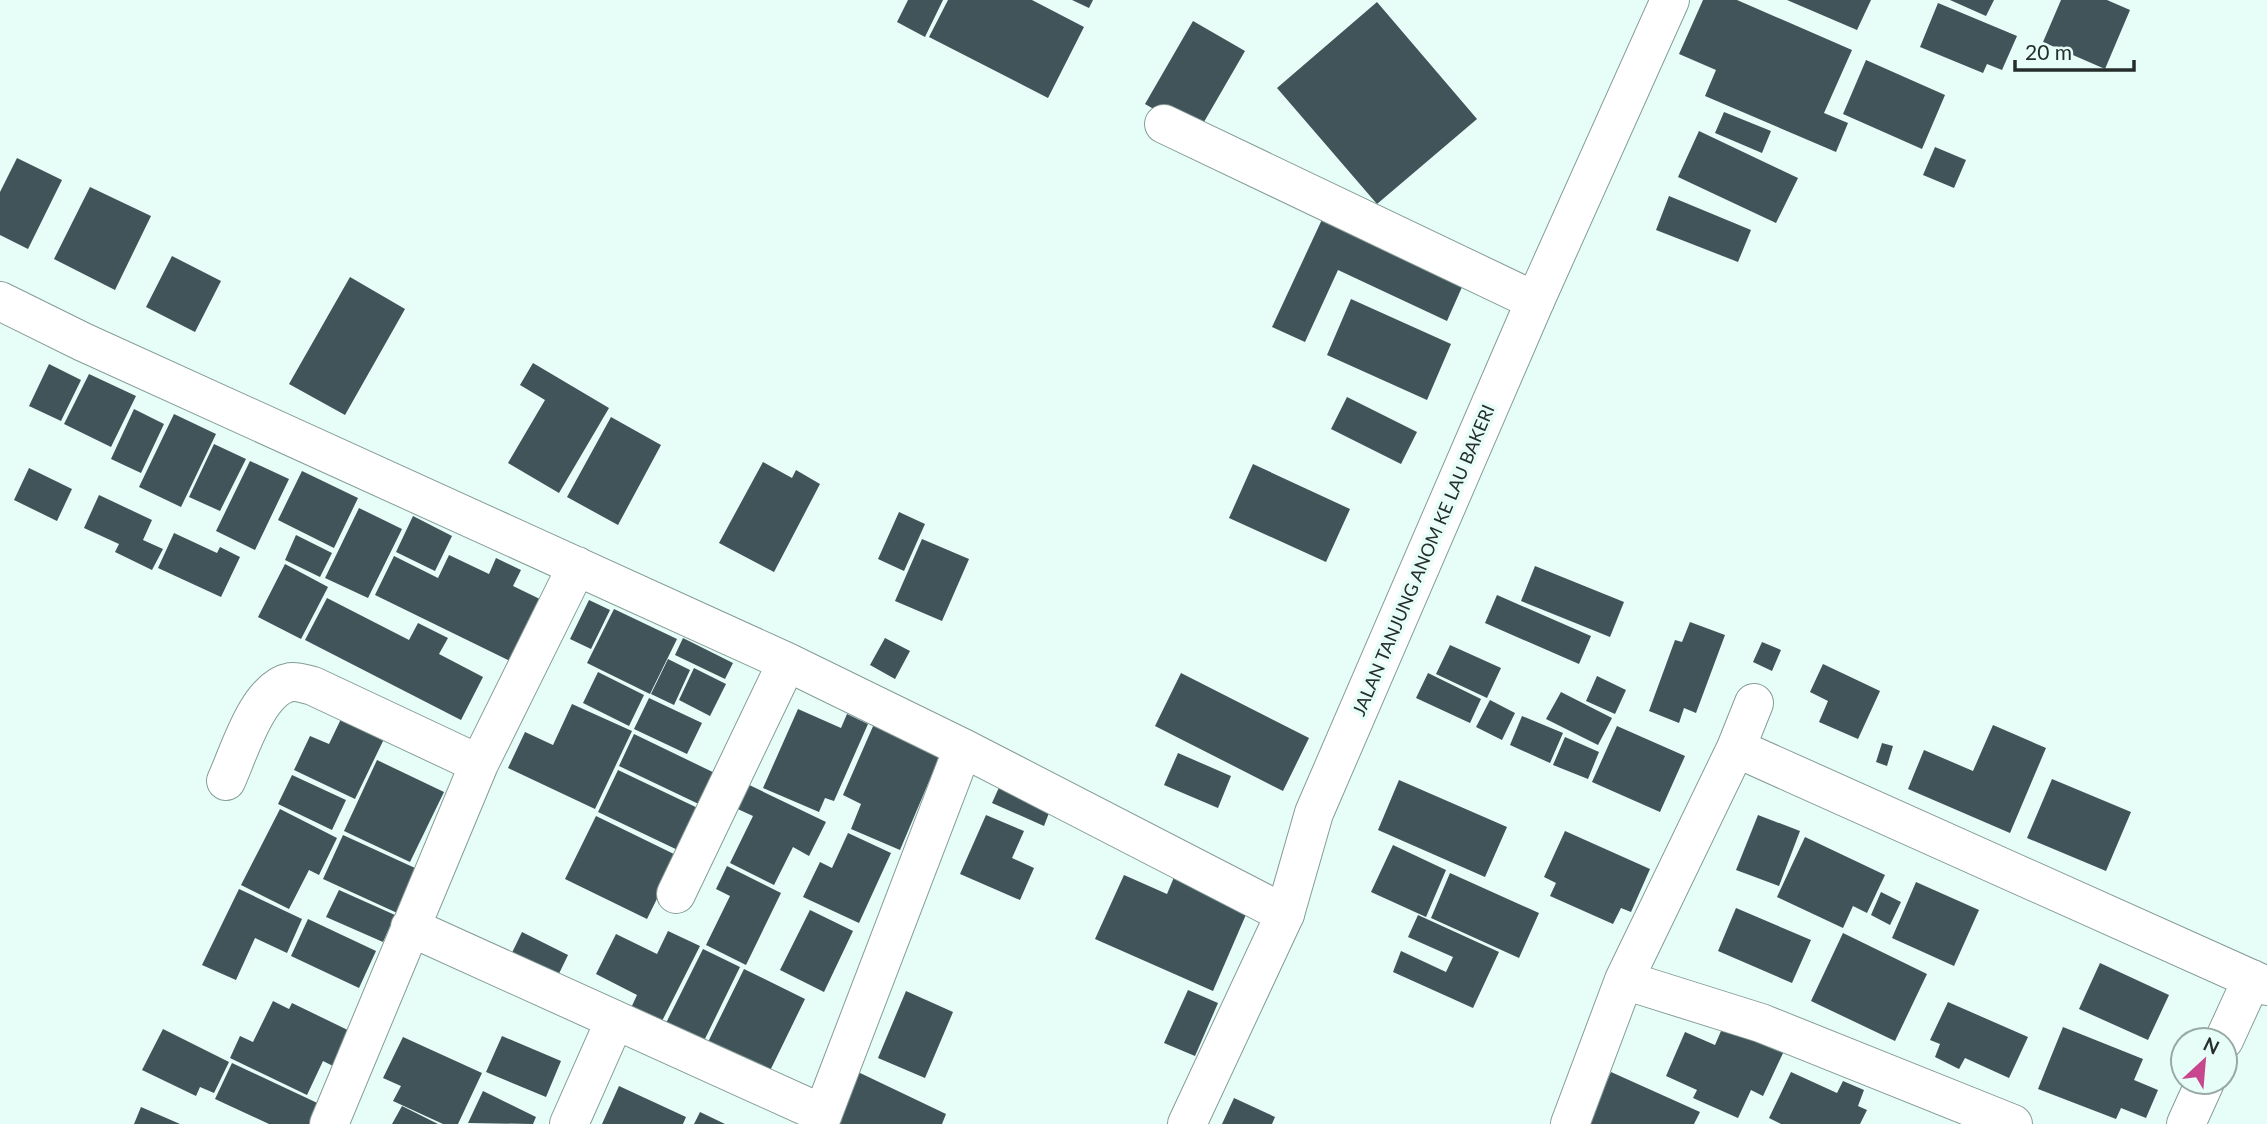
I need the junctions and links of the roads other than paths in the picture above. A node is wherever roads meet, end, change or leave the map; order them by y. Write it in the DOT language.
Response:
graph roads {
  1 [pos="1670,0"];
  2 [pos="1164,124"];
  3 [pos="0,301"];
  4 [pos="1535,301"];
  5 [pos="577,566"];
  6 [pos="788,662"];
  7 [pos="1754,703"];
  8 [pos="963,748"];
  9 [pos="1736,748"];
  10 [pos="479,764"];
  11 [pos="226,780"];
  12 [pos="676,894"];
  13 [pos="1285,914"];
  14 [pos="410,927"];
  15 [pos="1624,980"];
  16 [pos="2259,983"];
  17 [pos="615,1020"];
  18 [pos="2233,1026"];
  19 [pos="2199,1096"];
  20 [pos="821,1119"];
  21 [pos="329,1124"];
  22 [pos="569,1124"];
  23 [pos="1187,1124"];
  24 [pos="1570,1124"];
  25 [pos="2013,1124"];
  26 [pos="2186,1124"];
  1 -- 4 [label="street, JALAN TANJUNG ANOM KE LAU BAKERI"];
  2 -- 4 [label="street"];
  3 -- 5 [label="street"];
  4 -- 13 [label="street, JALAN TANJUNG ANOM KE LAU BAKERI"];
  5 -- 6 [label="street"];
  5 -- 10 [label="street"];
  6 -- 8 [label="street"];
  6 -- 12 [label="street"];
  7 -- 9 [label="street"];
  8 -- 13 [label="street"];
  8 -- 20 [label="street"];
  9 -- 15 [label="street"];
  9 -- 16 [label="street"];
  10 -- 11 [label="street"];
  10 -- 14 [label="street"];
  13 -- 23 [label="street, JALAN TANJUNG ANOM KE LAU BAKERI"];
  14 -- 17 [label="street"];
  14 -- 21 [label="street"];
  15 -- 24 [label="street"];
  15 -- 25 [label="street"];
  16 -- 18 [label="street"];
  17 -- 20 [label="street"];
  17 -- 22 [label="street"];
  19 -- 26 [label="street"];
}
